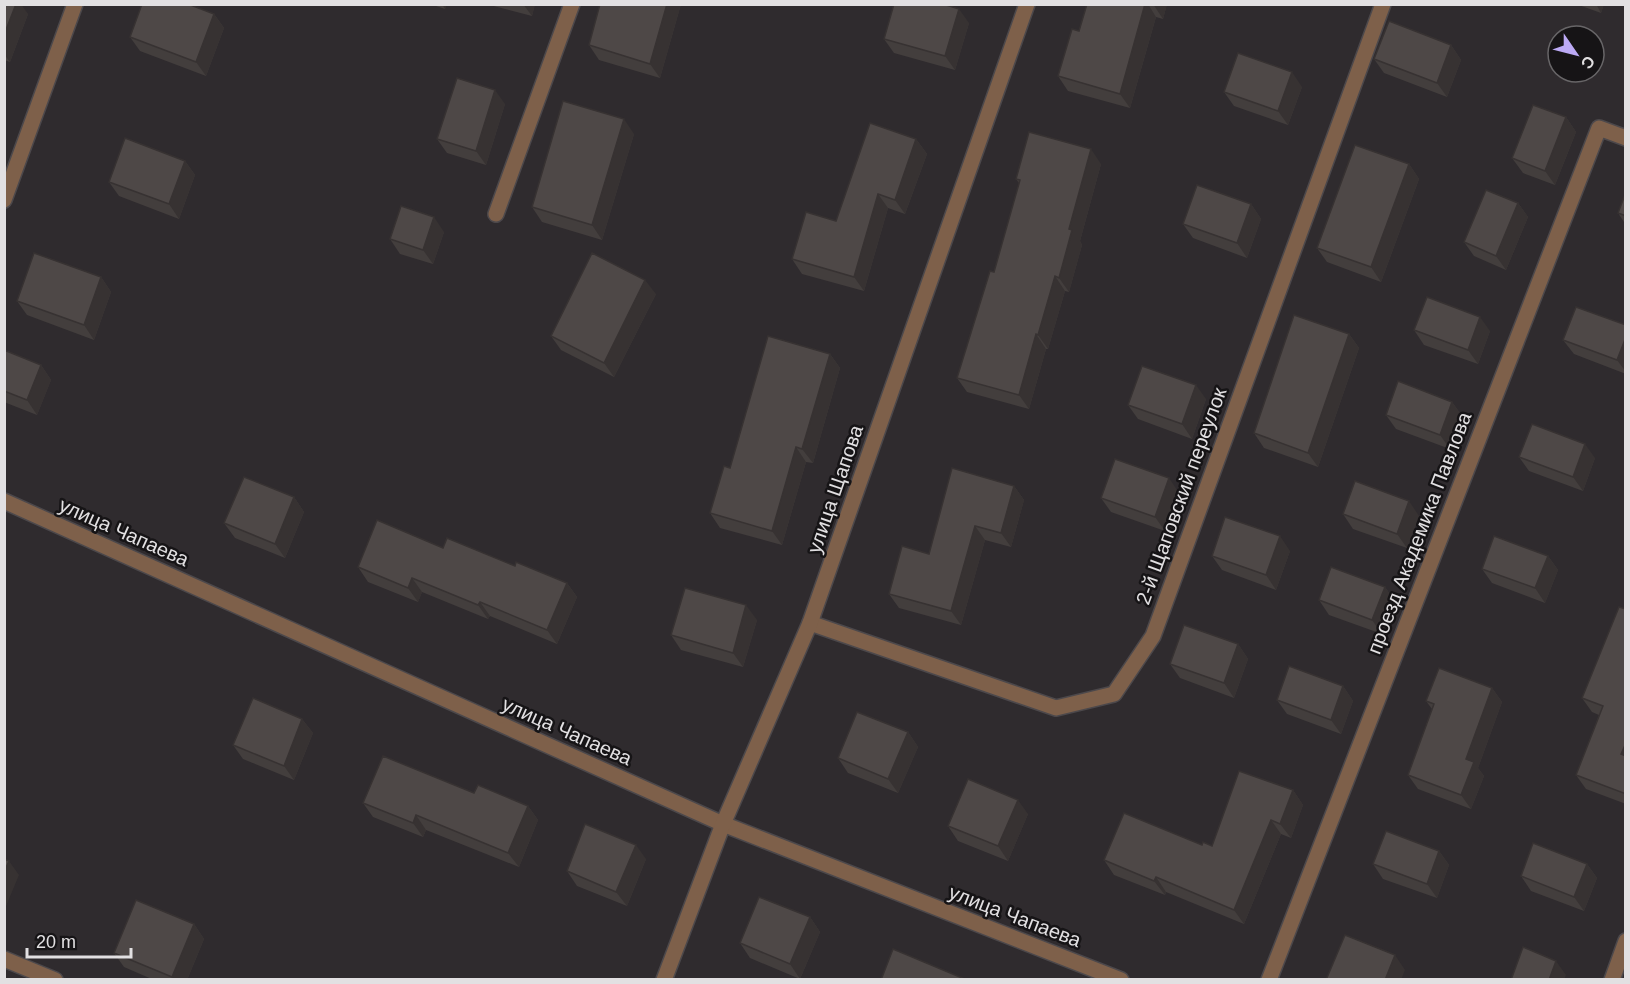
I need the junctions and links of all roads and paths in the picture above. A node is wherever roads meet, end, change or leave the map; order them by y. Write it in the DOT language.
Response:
graph roads {
  1 [pos="75,4"];
  2 [pos="572,4"];
  3 [pos="1027,4"];
  4 [pos="1383,4"];
  5 [pos="1626,138"];
  6 [pos="4,200"];
  7 [pos="496,214"];
  8 [pos="4,501"];
  9 [pos="810,623"];
  10 [pos="723,824"];
  11 [pos="1626,941"];
  12 [pos="4,959"];
  13 [pos="55,980"];
  14 [pos="664,980"];
  15 [pos="1121,980"];
  16 [pos="1269,980"];
  17 [pos="1612,980"];
  1 -- 6 [label="street"];
  2 -- 7 [label="street"];
  3 -- 9 [label="street, улица Щапова"];
  4 -- 9 [label="street, 2-й Щаповский переулок"];
  5 -- 16 [label="street, проезд Академика Павлова"];
  8 -- 10 [label="street, улица Чапаева"];
  9 -- 10 [label="street, улица Щапова"];
  10 -- 14 [label="street, улица Щапова"];
  10 -- 15 [label="street, улица Чапаева"];
  11 -- 17 [label="street"];
  12 -- 13 [label="street"];
}
